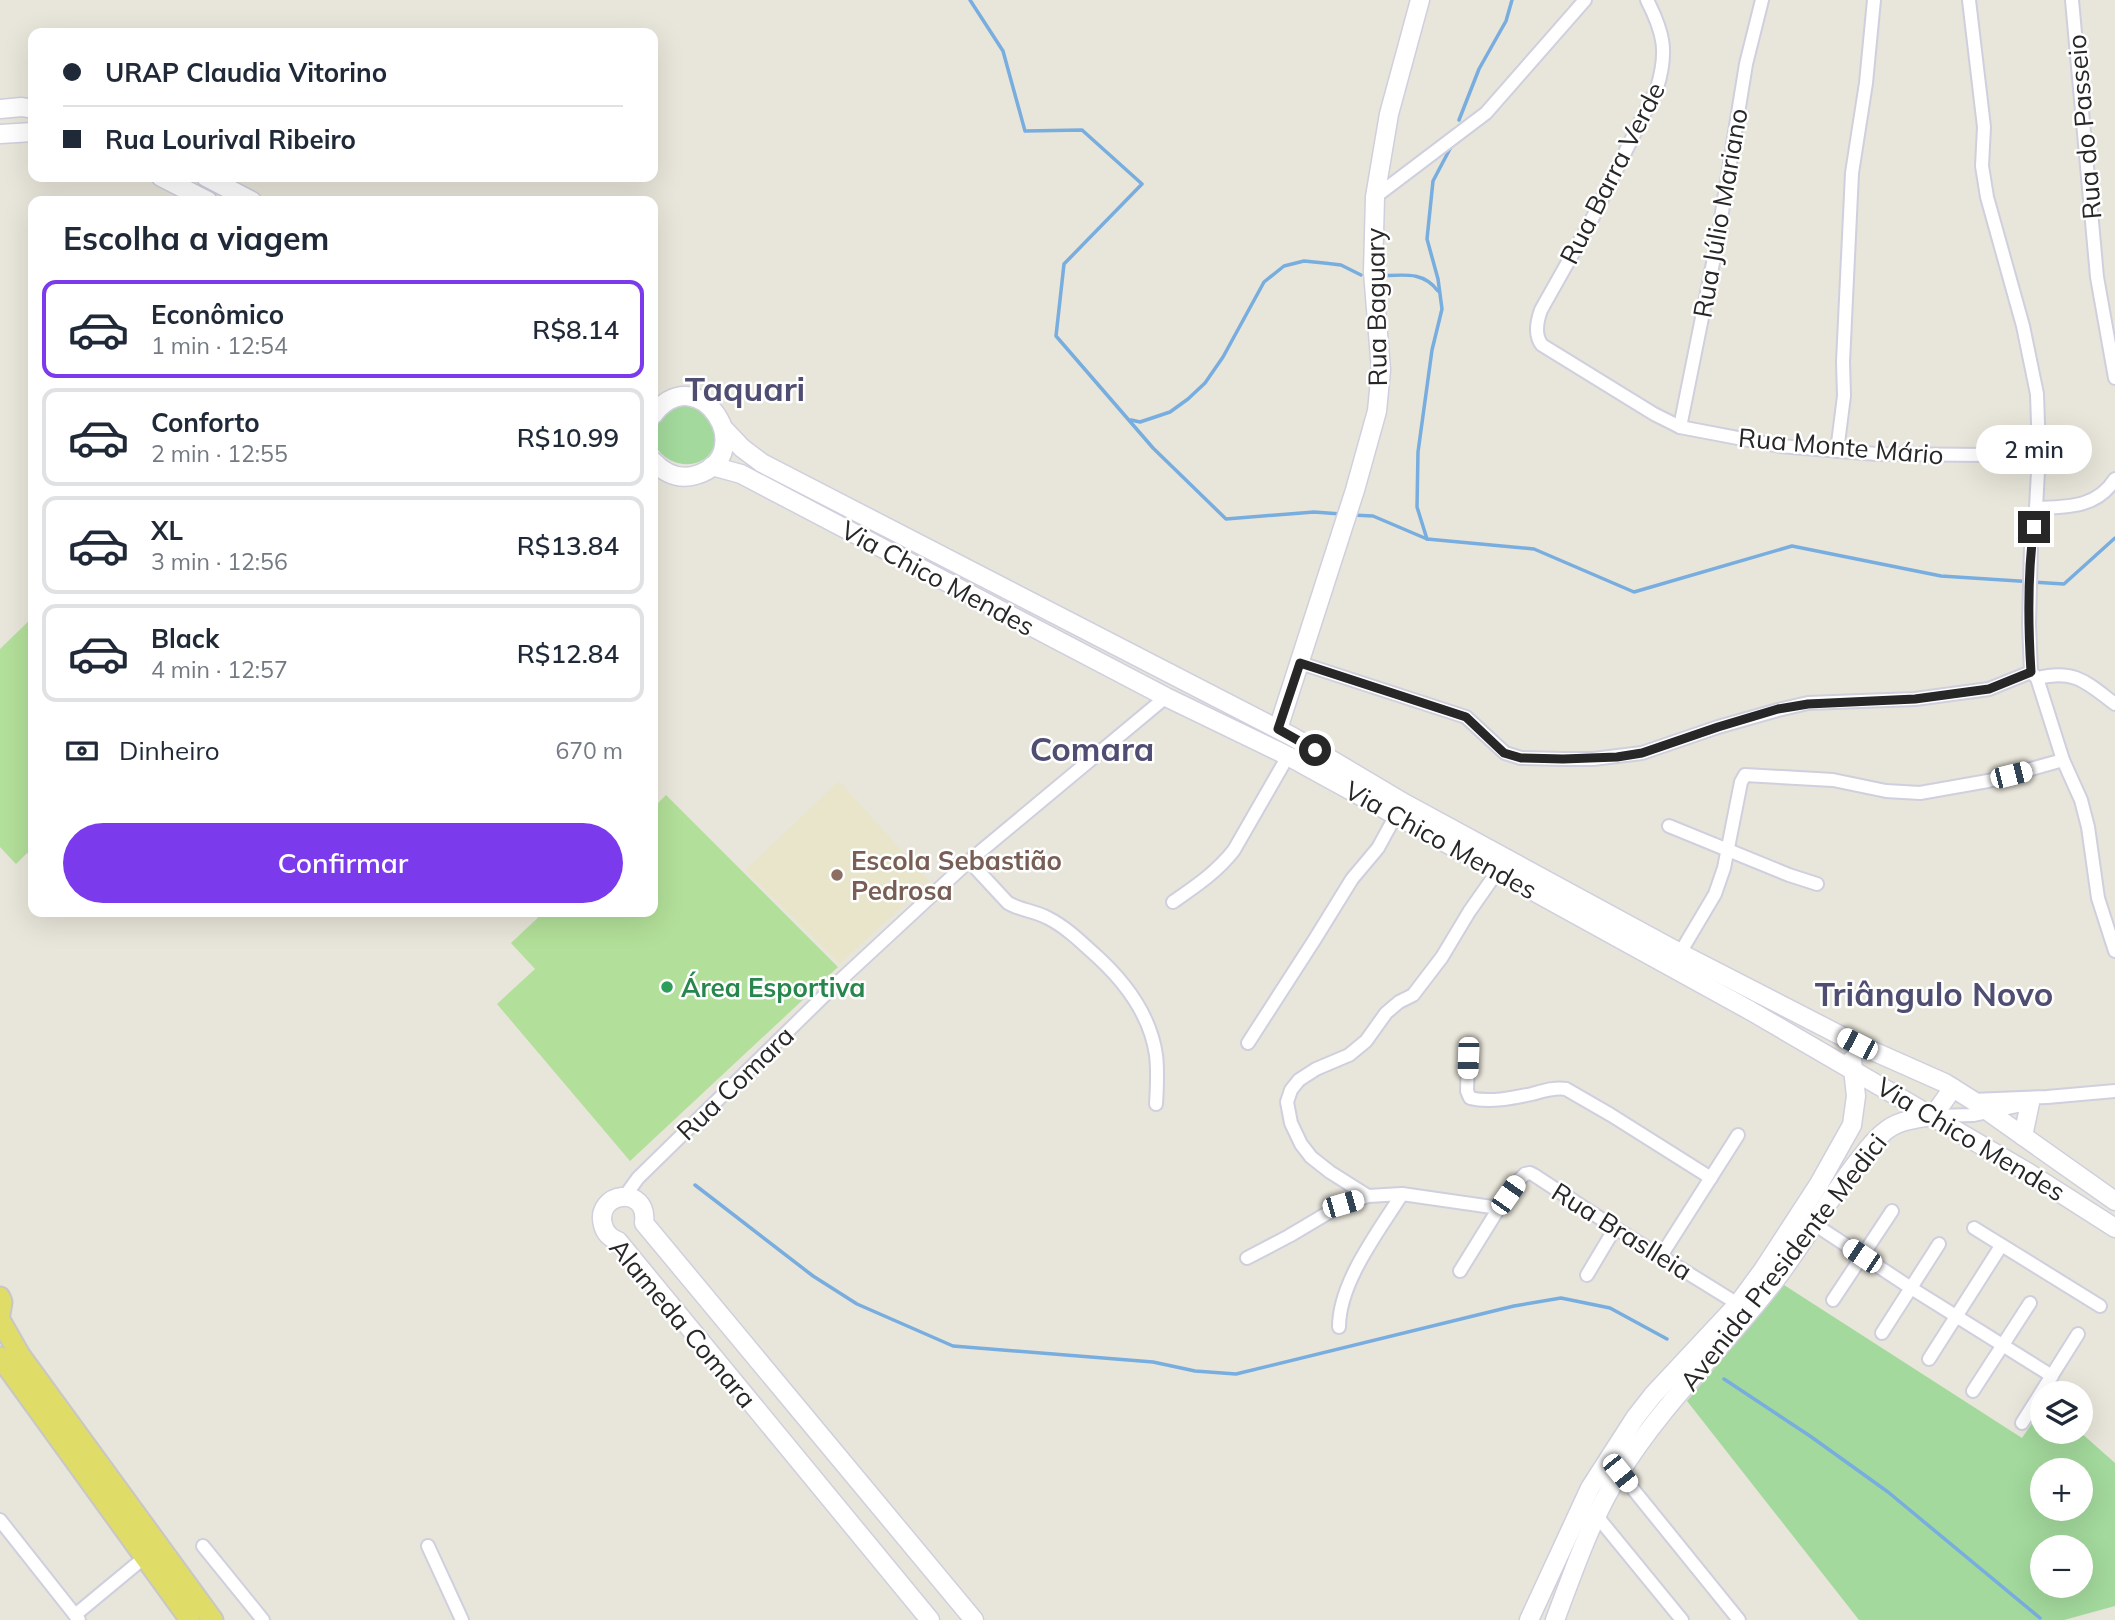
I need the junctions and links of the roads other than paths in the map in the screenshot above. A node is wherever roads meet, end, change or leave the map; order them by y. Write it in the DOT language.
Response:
graph roads {
  1 [pos="1420,0"];
  2 [pos="1585,0"];
  3 [pos="1647,0"];
  4 [pos="1762,0"];
  5 [pos="1874,0"];
  6 [pos="1969,0"];
  7 [pos="2072,0"];
  8 [pos="28,108"];
  9 [pos="0,109"];
  10 [pos="28,132"];
  11 [pos="0,134"];
  12 [pos="171,182"];
  13 [pos="216,182"];
  14 [pos="198,196"];
  15 [pos="242,196"];
  16 [pos="1375,197"];
  17 [pos="1545,304"];
  18 [pos="2115,378"];
  19 [pos="658,406"];
  20 [pos="1681,427"];
  21 [pos="724,429"];
  22 [pos="1837,452"];
  23 [pos="2039,453"];
  24 [pos="712,466"];
  25 [pos="658,467"];
  26 [pos="2115,479"];
  27 [pos="2036,508"];
  28 [pos="1300,663"];
  29 [pos="2034,675"];
  30 [pos="1166,697"];
  31 [pos="2115,704"];
  32 [pos="1278,729"];
  33 [pos="1288,756"];
  34 [pos="2063,760"];
  35 [pos="1396,815"];
  36 [pos="1670,826"];
  37 [pos="1728,850"];
  38 [pos="969,861"];
  39 [pos="1497,872"];
  40 [pos="1817,884"];
  41 [pos="1173,902"];
  42 [pos="2115,951"];
  43 [pos="1680,953"];
  44 [pos="1248,1044"];
  45 [pos="1857,1044"];
  46 [pos="1468,1058"];
  47 [pos="1853,1069"];
  48 [pos="1953,1088"];
  49 [pos="2115,1091"];
  50 [pos="1972,1100"];
  51 [pos="2039,1100"];
  52 [pos="1156,1104"];
  53 [pos="1990,1112"];
  54 [pos="1933,1116"];
  55 [pos="1738,1135"];
  56 [pos="2023,1136"];
  57 [pos="1711,1178"];
  58 [pos="1402,1194"];
  59 [pos="625,1196"];
  60 [pos="1368,1196"];
  61 [pos="2115,1201"];
  62 [pos="1499,1208"];
  63 [pos="1892,1211"];
  64 [pos="644,1223"];
  65 [pos="1814,1224"];
  66 [pos="1615,1228"];
  67 [pos="1974,1228"];
  68 [pos="2115,1228"];
  69 [pos="618,1241"];
  70 [pos="1940,1244"];
  71 [pos="2001,1246"];
  72 [pos="1661,1256"];
  73 [pos="1862,1256"];
  74 [pos="1247,1258"];
  75 [pos="1461,1270"];
  76 [pos="1587,1275"];
  77 [pos="1911,1288"];
  78 [pos="0,1297"];
  79 [pos="1833,1300"];
  80 [pos="2030,1303"];
  81 [pos="1738,1304"];
  82 [pos="2100,1306"];
  83 [pos="0,1314"];
  84 [pos="1956,1315"];
  85 [pos="0,1320"];
  86 [pos="1339,1327"];
  87 [pos="1882,1333"];
  88 [pos="2078,1334"];
  89 [pos="2003,1345"];
  90 [pos="0,1357"];
  91 [pos="1699,1357"];
  92 [pos="1929,1359"];
  93 [pos="2052,1376"];
  94 [pos="1973,1391"];
  95 [pos="2022,1423"];
  96 [pos="1620,1473"];
  97 [pos="1596,1515"];
  98 [pos="0,1520"];
  99 [pos="204,1546"];
  100 [pos="428,1546"];
  101 [pos="145,1557"];
  102 [pos="77,1617"];
  103 [pos="190,1620"];
  104 [pos="213,1620"];
  105 [pos="263,1620"];
  106 [pos="462,1620"];
  107 [pos="930,1620"];
  108 [pos="974,1620"];
  109 [pos="1529,1620"];
  110 [pos="1555,1620"];
  111 [pos="1682,1620"];
  112 [pos="1739,1620"];
  1 -- 16 [label="main road, Rua Baguary"];
  2 -- 16 [label="street"];
  3 -- 17 [label="street, Rua Barra Verde"];
  4 -- 20 [label="street, Rua Júlio Mariano"];
  5 -- 22 [label="street"];
  6 -- 23 [label="street"];
  7 -- 18 [label="street, Rua do Passeio"];
  8 -- 9 [label="main road"];
  10 -- 11 [label="main road"];
  12 -- 14 [label="main road"];
  13 -- 15 [label="main road"];
  16 -- 28 [label="main road, Rua Baguary"];
  17 -- 20 [label="street, Rua Monte Mário"];
  19 -- 21 [label="main road, Via Chico Mendes"];
  20 -- 22 [label="street, Rua Monte Mário"];
  21 -- 24 [label="main road"];
  21 -- 32 [label="main road, Via Chico Mendes"];
  22 -- 23 [label="street, Rua Monte Mário"];
  23 -- 27 [label="street"];
  24 -- 25 [label="main road"];
  24 -- 30 [label="main road, Via Chico Mendes"];
  26 -- 27 [label="street"];
  27 -- 29 [label="street"];
  28 -- 29 [label="street"];
  28 -- 32 [label="main road, Rua Baguary"];
  29 -- 31 [label="street"];
  29 -- 34 [label="street"];
  30 -- 33 [label="main road, Via Chico Mendes"];
  30 -- 38 [label="street, Rua Comara"];
  32 -- 43 [label="main road, Via Chico Mendes"];
  33 -- 35 [label="main road, Via Chico Mendes"];
  33 -- 41 [label="street"];
  34 -- 37 [label="street"];
  34 -- 42 [label="street"];
  35 -- 39 [label="main road, Via Chico Mendes"];
  35 -- 44 [label="street"];
  36 -- 37 [label="street"];
  37 -- 40 [label="street"];
  37 -- 43 [label="street"];
  38 -- 52 [label="street"];
  38 -- 59 [label="street, Rua Comara"];
  39 -- 47 [label="main road, Via Chico Mendes"];
  39 -- 60 [label="street"];
  43 -- 45 [label="main road, Via Chico Mendes"];
  45 -- 47 [label="main road, Avenida Presidente Medici"];
  45 -- 48 [label="main road, Via Chico Mendes"];
  46 -- 57 [label="street"];
  47 -- 54 [label="main road, Via Chico Mendes"];
  47 -- 81 [label="main road, Avenida Presidente Medici"];
  48 -- 50 [label="main road, Via Chico Mendes"];
  48 -- 54 [label="main road"];
  49 -- 51 [label="street"];
  50 -- 51 [label="street"];
  50 -- 53 [label="main road, Via Chico Mendes"];
  51 -- 53 [label="street"];
  51 -- 56 [label="main road"];
  53 -- 54 [label="street"];
  53 -- 56 [label="main road, Via Chico Mendes"];
  54 -- 65 [label="main road, Avenida Presidente Medici"];
  54 -- 68 [label="main road, Via Chico Mendes"];
  55 -- 57 [label="street"];
  56 -- 61 [label="main road, Via Chico Mendes"];
  57 -- 72 [label="street"];
  58 -- 60 [label="street"];
  58 -- 62 [label="street"];
  58 -- 86 [label="street"];
  59 -- 64 [label="main road, Alameda Comara"];
  59 -- 69 [label="main road, Alameda Comara"];
  60 -- 74 [label="street"];
  62 -- 66 [label="street, Rua Braslleia"];
  62 -- 75 [label="street"];
  63 -- 73 [label="street"];
  64 -- 69 [label="main road"];
  64 -- 108 [label="main road, Alameda Comara"];
  65 -- 73 [label="street"];
  65 -- 91 [label="main road, Avenida Presidente Medici"];
  66 -- 72 [label="street, Rua Braslleia"];
  66 -- 76 [label="street"];
  67 -- 71 [label="street"];
  69 -- 107 [label="main road, Alameda Comara"];
  70 -- 77 [label="street"];
  71 -- 82 [label="street"];
  71 -- 84 [label="street"];
  72 -- 81 [label="street, Rua Braslleia"];
  73 -- 77 [label="street"];
  73 -- 79 [label="street"];
  77 -- 84 [label="street"];
  77 -- 87 [label="street"];
  78 -- 83 [label="main road"];
  80 -- 89 [label="street"];
  81 -- 91 [label="main road, Avenida Presidente Medici"];
  84 -- 89 [label="street"];
  84 -- 92 [label="street"];
  85 -- 104 [label="main road"];
  88 -- 93 [label="street"];
  89 -- 93 [label="street"];
  89 -- 94 [label="street"];
  90 -- 101 [label="main road"];
  91 -- 96 [label="main road, Avenida Presidente Medici"];
  91 -- 109 [label="main road, Avenida Presidente Medici"];
  93 -- 95 [label="street"];
  96 -- 97 [label="main road, Avenida Presidente Medici"];
  96 -- 112 [label="street"];
  97 -- 110 [label="main road, Avenida Presidente Medici"];
  97 -- 111 [label="street"];
  98 -- 102 [label="street"];
  99 -- 105 [label="street"];
  100 -- 106 [label="street"];
  101 -- 102 [label="street"];
  101 -- 103 [label="main road"];
}
